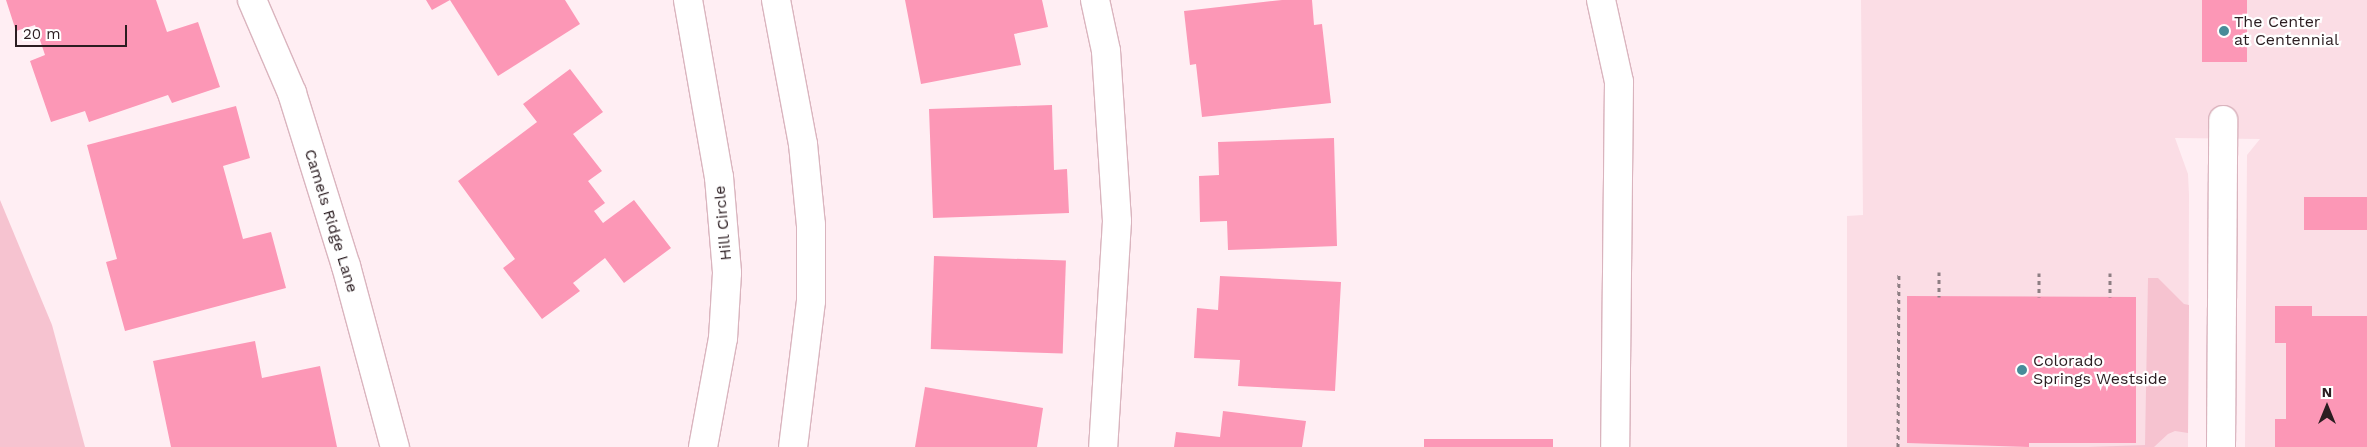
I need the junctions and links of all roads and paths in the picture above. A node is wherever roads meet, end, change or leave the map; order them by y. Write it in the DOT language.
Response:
graph roads {
  1 [pos="252,0"];
  2 [pos="688,0"];
  3 [pos="776,0"];
  4 [pos="1095,0"];
  5 [pos="1602,0"];
  6 [pos="2223,120"];
  7 [pos="1899,272"];
  8 [pos="1939,272"];
  9 [pos="2039,273"];
  10 [pos="2110,273"];
  11 [pos="1939,297"];
  12 [pos="2039,297"];
  13 [pos="2110,297"];
  14 [pos="395,447"];
  15 [pos="703,447"];
  16 [pos="793,447"];
  17 [pos="1103,447"];
  18 [pos="1615,447"];
  19 [pos="1898,447"];
  20 [pos="2221,447"];
  1 -- 14 [label="street, Camels Ridge Lane"];
  2 -- 15 [label="street, Hill Circle"];
  3 -- 16 [label="street"];
  4 -- 17 [label="street"];
  5 -- 18 [label="street"];
  6 -- 20 [label="street"];
  7 -- 19 [label="path"];
  8 -- 11 [label="path"];
  9 -- 12 [label="path"];
  10 -- 13 [label="path"];
}
